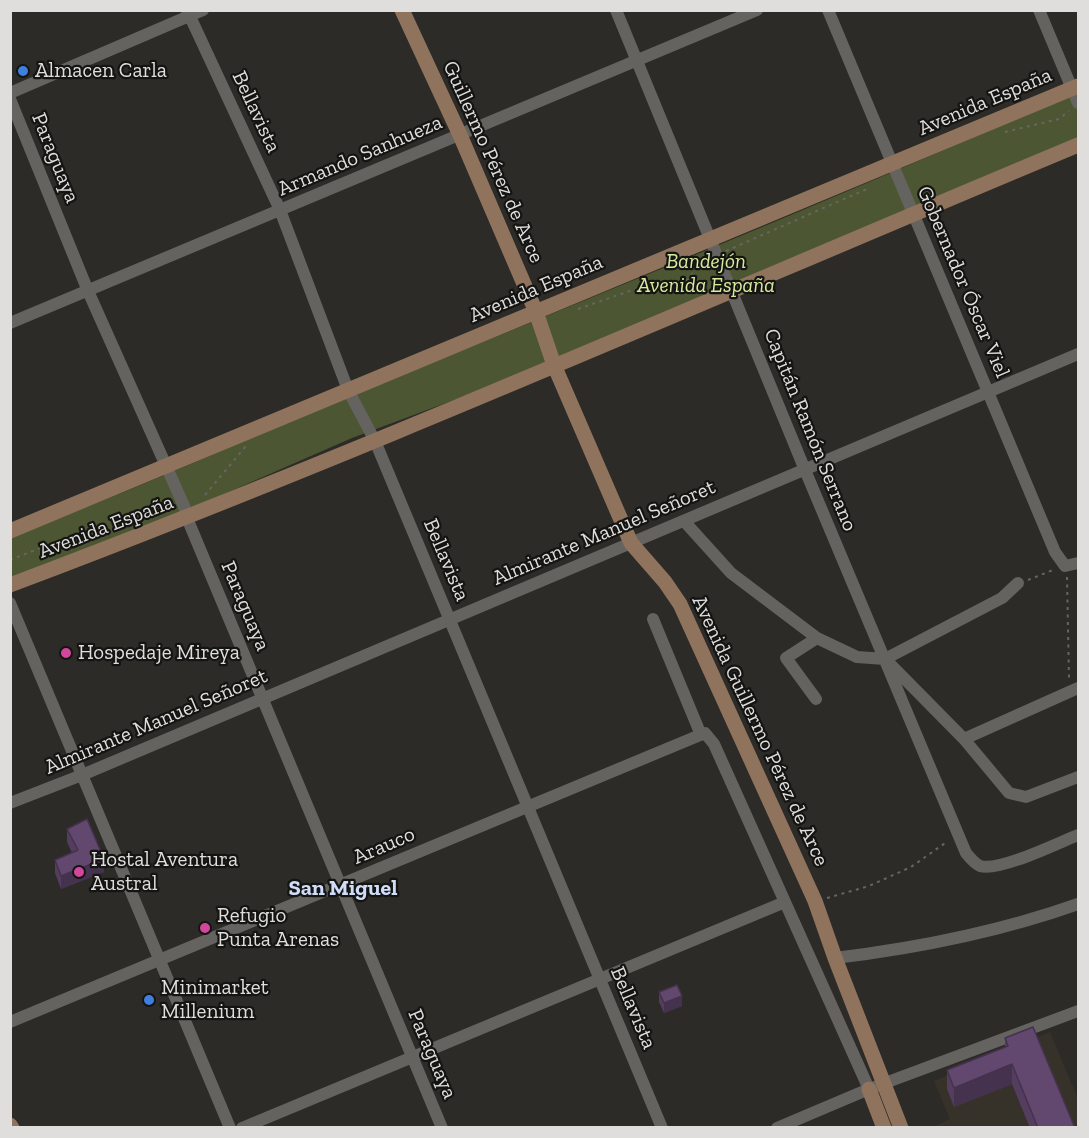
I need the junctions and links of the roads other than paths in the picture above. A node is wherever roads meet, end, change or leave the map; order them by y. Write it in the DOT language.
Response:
graph roads {
  1 [pos="203,10"];
  2 [pos="402,10"];
  3 [pos="616,10"];
  4 [pos="757,10"];
  5 [pos="828,10"];
  6 [pos="1039,10"];
  7 [pos="189,13"];
  8 [pos="637,61"];
  9 [pos="10,93"];
  10 [pos="1076,93"];
  11 [pos="10,99"];
  12 [pos="460,135"];
  13 [pos="1078,145"];
  14 [pos="892,164"];
  15 [pos="279,210"];
  16 [pos="913,214"];
  17 [pos="711,240"];
  18 [pos="87,291"];
  19 [pos="733,292"];
  20 [pos="536,312"];
  21 [pos="10,323"];
  22 [pos="1078,354"];
  23 [pos="554,365"];
  24 [pos="348,390"];
  25 [pos="988,392"];
  26 [pos="375,441"];
  27 [pos="165,466"];
  28 [pos="805,470"];
  29 [pos="187,518"];
  30 [pos="684,521"];
  31 [pos="10,531"];
  32 [pos="630,543"];
  33 [pos="1078,563"];
  34 [pos="1018,584"];
  35 [pos="10,585"];
  36 [pos="10,603"];
  37 [pos="449,618"];
  38 [pos="653,619"];
  39 [pos="818,638"];
  40 [pos="885,659"];
  41 [pos="1074,689"];
  42 [pos="262,699"];
  43 [pos="816,699"];
  44 [pos="703,734"];
  45 [pos="964,739"];
  46 [pos="82,775"];
  47 [pos="1078,777"];
  48 [pos="10,803"];
  49 [pos="528,807"];
  50 [pos="1078,835"];
  51 [pos="340,885"];
  52 [pos="785,902"];
  53 [pos="1078,904"];
  54 [pos="835,958"];
  55 [pos="160,960"];
  56 [pos="600,979"];
  57 [pos="1078,1011"];
  58 [pos="10,1022"];
  59 [pos="412,1057"];
  60 [pos="876,1087"];
  61 [pos="792,1125"];
  62 [pos="230,1128"];
  63 [pos="242,1128"];
  64 [pos="442,1128"];
  65 [pos="662,1128"];
  66 [pos="777,1128"];
  67 [pos="884,1128"];
  68 [pos="901,1128"];
  1 -- 7 [label="street"];
  2 -- 12 [label="main road, Guillermo Pérez de Arce"];
  3 -- 8 [label="street, Capitán Ramón Serrano"];
  4 -- 8 [label="street, Armando Sanhueza"];
  5 -- 14 [label="street, Gobernador Óscar Viel"];
  6 -- 10 [label="street"];
  7 -- 9 [label="street"];
  7 -- 15 [label="street, Bellavista"];
  8 -- 12 [label="street, Armando Sanhueza"];
  8 -- 17 [label="street, Capitán Ramón Serrano"];
  10 -- 14 [label="main road, Avenida España"];
  11 -- 18 [label="street, Paraguaya"];
  12 -- 15 [label="street, Armando Sanhueza"];
  12 -- 20 [label="main road, Guillermo Pérez de Arce"];
  13 -- 16 [label="main road, Avenida España"];
  14 -- 16 [label="street, Gobernador Óscar Viel"];
  14 -- 17 [label="main road, Avenida España"];
  15 -- 18 [label="street, Armando Sanhueza"];
  15 -- 24 [label="street, Bellavista"];
  16 -- 19 [label="main road, Avenida España"];
  16 -- 25 [label="street, Gobernador Óscar Viel"];
  17 -- 19 [label="street, Capitán Ramón Serrano"];
  17 -- 20 [label="main road, Avenida España"];
  18 -- 21 [label="street, Armando Sanhueza"];
  18 -- 27 [label="street, Paraguaya"];
  19 -- 23 [label="main road, Avenida España"];
  19 -- 28 [label="street, Capitán Ramón Serrano"];
  20 -- 23 [label="main road, Guillermo Pérez de Arce"];
  20 -- 24 [label="main road, Avenida España"];
  22 -- 25 [label="street, Almirante Manuel Señoret"];
  23 -- 26 [label="main road, Avenida España"];
  23 -- 32 [label="main road, Avenida Guillermo Pérez de Arce"];
  24 -- 26 [label="street, Bellavista"];
  24 -- 27 [label="main road, Avenida España"];
  25 -- 28 [label="street, Almirante Manuel Señoret"];
  25 -- 33 [label="street, Gobernador Óscar Viel"];
  26 -- 29 [label="main road, Avenida España"];
  26 -- 37 [label="street, Bellavista"];
  27 -- 29 [label="street, Paraguaya"];
  27 -- 31 [label="main road, Avenida España"];
  28 -- 30 [label="street, Almirante Manuel Señoret"];
  28 -- 40 [label="street, Capitán Ramón Serrano"];
  29 -- 35 [label="main road, Avenida España"];
  29 -- 42 [label="street, Paraguaya"];
  30 -- 32 [label="street, Almirante Manuel Señoret"];
  30 -- 39 [label="street"];
  32 -- 37 [label="street, Almirante Manuel Señoret"];
  32 -- 54 [label="main road, Avenida Guillermo Pérez de Arce"];
  34 -- 40 [label="street"];
  36 -- 46 [label="street"];
  37 -- 42 [label="street, Almirante Manuel Señoret"];
  37 -- 49 [label="street, Bellavista"];
  38 -- 44 [label="street, Avenida Guillermo Pérez de Arce"];
  39 -- 40 [label="street"];
  39 -- 43 [label="street"];
  40 -- 45 [label="street"];
  40 -- 50 [label="street, Capitán Ramón Serrano"];
  41 -- 45 [label="street"];
  42 -- 46 [label="street, Almirante Manuel Señoret"];
  42 -- 51 [label="street, Paraguaya"];
  44 -- 49 [label="street, Arauco"];
  44 -- 52 [label="street, Avenida Guillermo Pérez de Arce"];
  45 -- 47 [label="street"];
  46 -- 48 [label="street, Almirante Manuel Señoret"];
  46 -- 55 [label="street"];
  49 -- 51 [label="street, Arauco"];
  49 -- 56 [label="street, Bellavista"];
  51 -- 55 [label="street, Arauco"];
  51 -- 59 [label="street, Paraguaya"];
  52 -- 56 [label="street"];
  52 -- 60 [label="street, Avenida Guillermo Pérez de Arce"];
  53 -- 54 [label="street"];
  54 -- 60 [label="main road, Avenida Guillermo Pérez de Arce"];
  55 -- 58 [label="street, Arauco"];
  55 -- 62 [label="street"];
  56 -- 59 [label="street"];
  56 -- 65 [label="street, Bellavista"];
  57 -- 60 [label="street"];
  59 -- 63 [label="street"];
  59 -- 64 [label="street, Paraguaya"];
  60 -- 61 [label="street"];
  60 -- 67 [label="main road, Avenida Guillermo Pérez de Arce"];
  60 -- 68 [label="main road, Avenida Guillermo Pérez de Arce"];
  61 -- 66 [label="street"];
}
